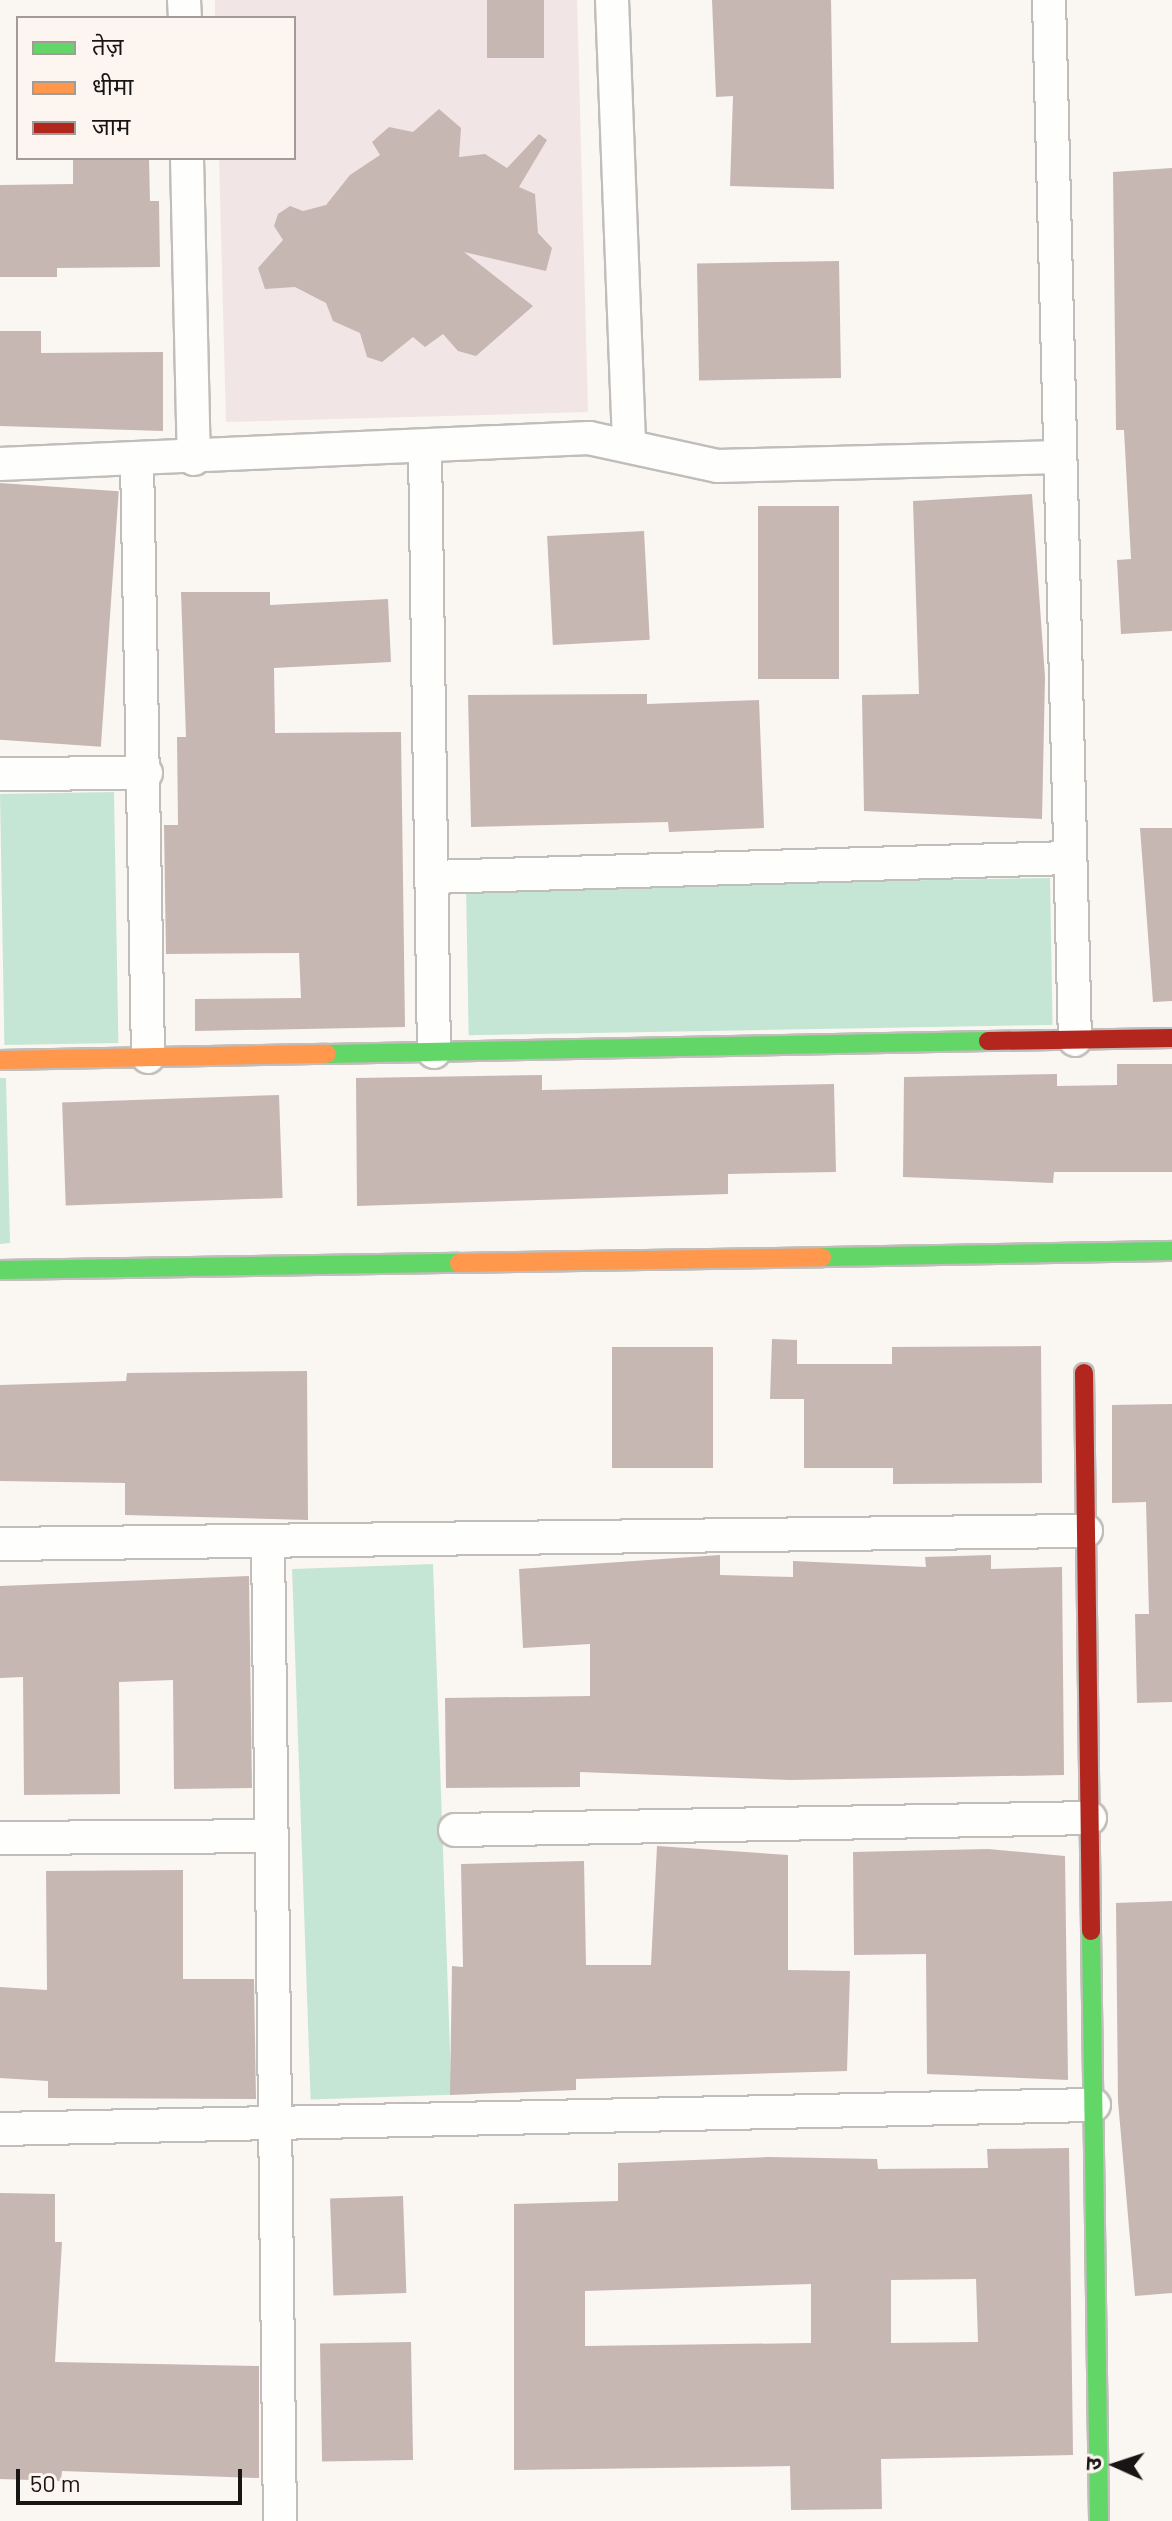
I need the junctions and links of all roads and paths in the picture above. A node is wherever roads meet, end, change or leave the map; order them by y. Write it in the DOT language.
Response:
graph roads {
  1 [pos="612,0"];
  2 [pos="1049,0"];
  3 [pos="187,160"];
  4 [pos="629,442"];
  5 [pos="425,448"];
  6 [pos="1060,457"];
  7 [pos="194,459"];
  8 [pos="137,460"];
  9 [pos="0,464"];
  10 [pos="146,773"];
  11 [pos="0,774"];
  12 [pos="1070,858"];
  13 [pos="432,877"];
  14 [pos="1172,1038"];
  15 [pos="1075,1040"];
  16 [pos="434,1052"];
  17 [pos="148,1057"];
  18 [pos="0,1060"];
  19 [pos="1172,1251"];
  20 [pos="0,1270"];
  21 [pos="1084,1373"];
  22 [pos="1086,1531"];
  23 [pos="268,1541"];
  24 [pos="0,1544"];
  25 [pos="1090,1818"];
  26 [pos="455,1830"];
  27 [pos="272,1836"];
  28 [pos="0,1838"];
  29 [pos="1094,2105"];
  30 [pos="275,2123"];
  31 [pos="0,2129"];
  32 [pos="280,2521"];
  33 [pos="1099,2521"];
  1 -- 4 [label="street"];
  2 -- 6 [label="street"];
  3 -- 7 [label="street"];
  4 -- 5 [label="street"];
  4 -- 6 [label="street"];
  5 -- 7 [label="street"];
  5 -- 13 [label="street"];
  6 -- 12 [label="street"];
  7 -- 8 [label="street"];
  8 -- 9 [label="street"];
  8 -- 10 [label="street"];
  10 -- 11 [label="street"];
  10 -- 17 [label="street"];
  12 -- 13 [label="street"];
  12 -- 15 [label="street"];
  13 -- 16 [label="street"];
  14 -- 15 [label="street"];
  15 -- 16 [label="street"];
  16 -- 17 [label="street"];
  17 -- 18 [label="street"];
  19 -- 20 [label="street"];
  21 -- 22 [label="street"];
  22 -- 23 [label="street"];
  22 -- 25 [label="street"];
  23 -- 24 [label="street"];
  23 -- 27 [label="street"];
  25 -- 26 [label="street"];
  25 -- 29 [label="street"];
  27 -- 28 [label="street"];
  27 -- 30 [label="street"];
  29 -- 30 [label="street"];
  29 -- 33 [label="street"];
  30 -- 31 [label="street"];
  30 -- 32 [label="street"];
}
